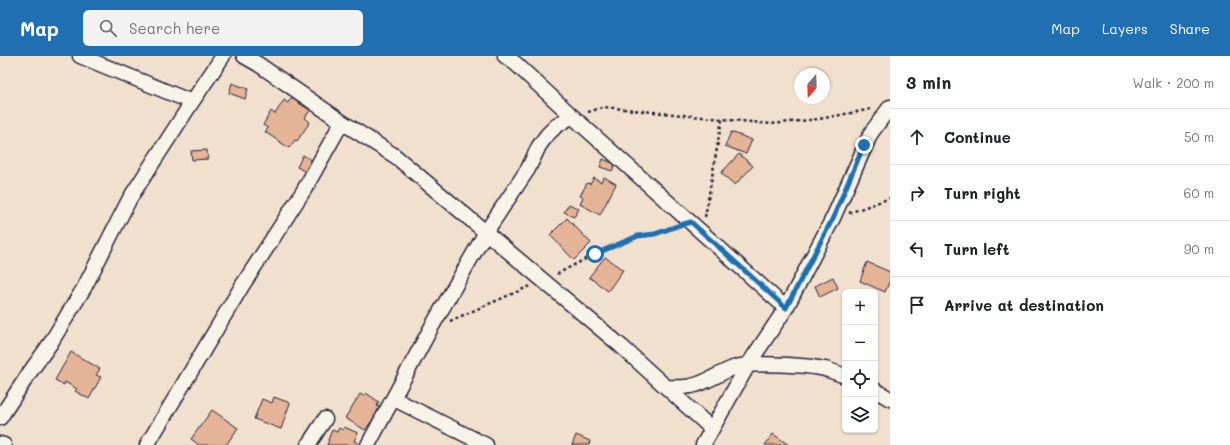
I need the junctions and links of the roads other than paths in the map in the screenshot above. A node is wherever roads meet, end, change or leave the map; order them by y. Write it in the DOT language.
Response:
graph roads {
  1 [pos="80,56"];
  2 [pos="223,56"];
  3 [pos="244,56"];
  4 [pos="506,56"];
  5 [pos="192,102"];
  6 [pos="883,108"];
  7 [pos="572,116"];
  8 [pos="342,122"];
  9 [pos="486,232"];
  10 [pos="786,308"];
  11 [pos="748,365"];
  12 [pos="842,375"];
  13 [pos="666,387"];
  14 [pos="878,392"];
  15 [pos="394,399"];
  16 [pos="890,399"];
  17 [pos="0,418"];
  18 [pos="325,419"];
  19 [pos="712,429"];
  20 [pos="0,444"];
  21 [pos="4,445"];
  22 [pos="147,445"];
  23 [pos="308,445"];
  24 [pos="368,445"];
  25 [pos="486,445"];
  26 [pos="703,445"];
  1 -- 5 [label="street"];
  2 -- 5 [label="street"];
  3 -- 8 [label="street"];
  4 -- 7 [label="street"];
  5 -- 17 [label="street"];
  6 -- 10 [label="street"];
  7 -- 9 [label="street"];
  7 -- 10 [label="street"];
  8 -- 9 [label="street"];
  8 -- 22 [label="street"];
  9 -- 13 [label="street"];
  9 -- 15 [label="street"];
  10 -- 11 [label="street"];
  11 -- 12 [label="street"];
  11 -- 13 [label="street"];
  11 -- 19 [label="street"];
  13 -- 19 [label="street"];
  14 -- 16 [label="street"];
  15 -- 24 [label="street"];
  15 -- 25 [label="street"];
  18 -- 23 [label="street"];
  19 -- 26 [label="street"];
  20 -- 21 [label="street"];
}
